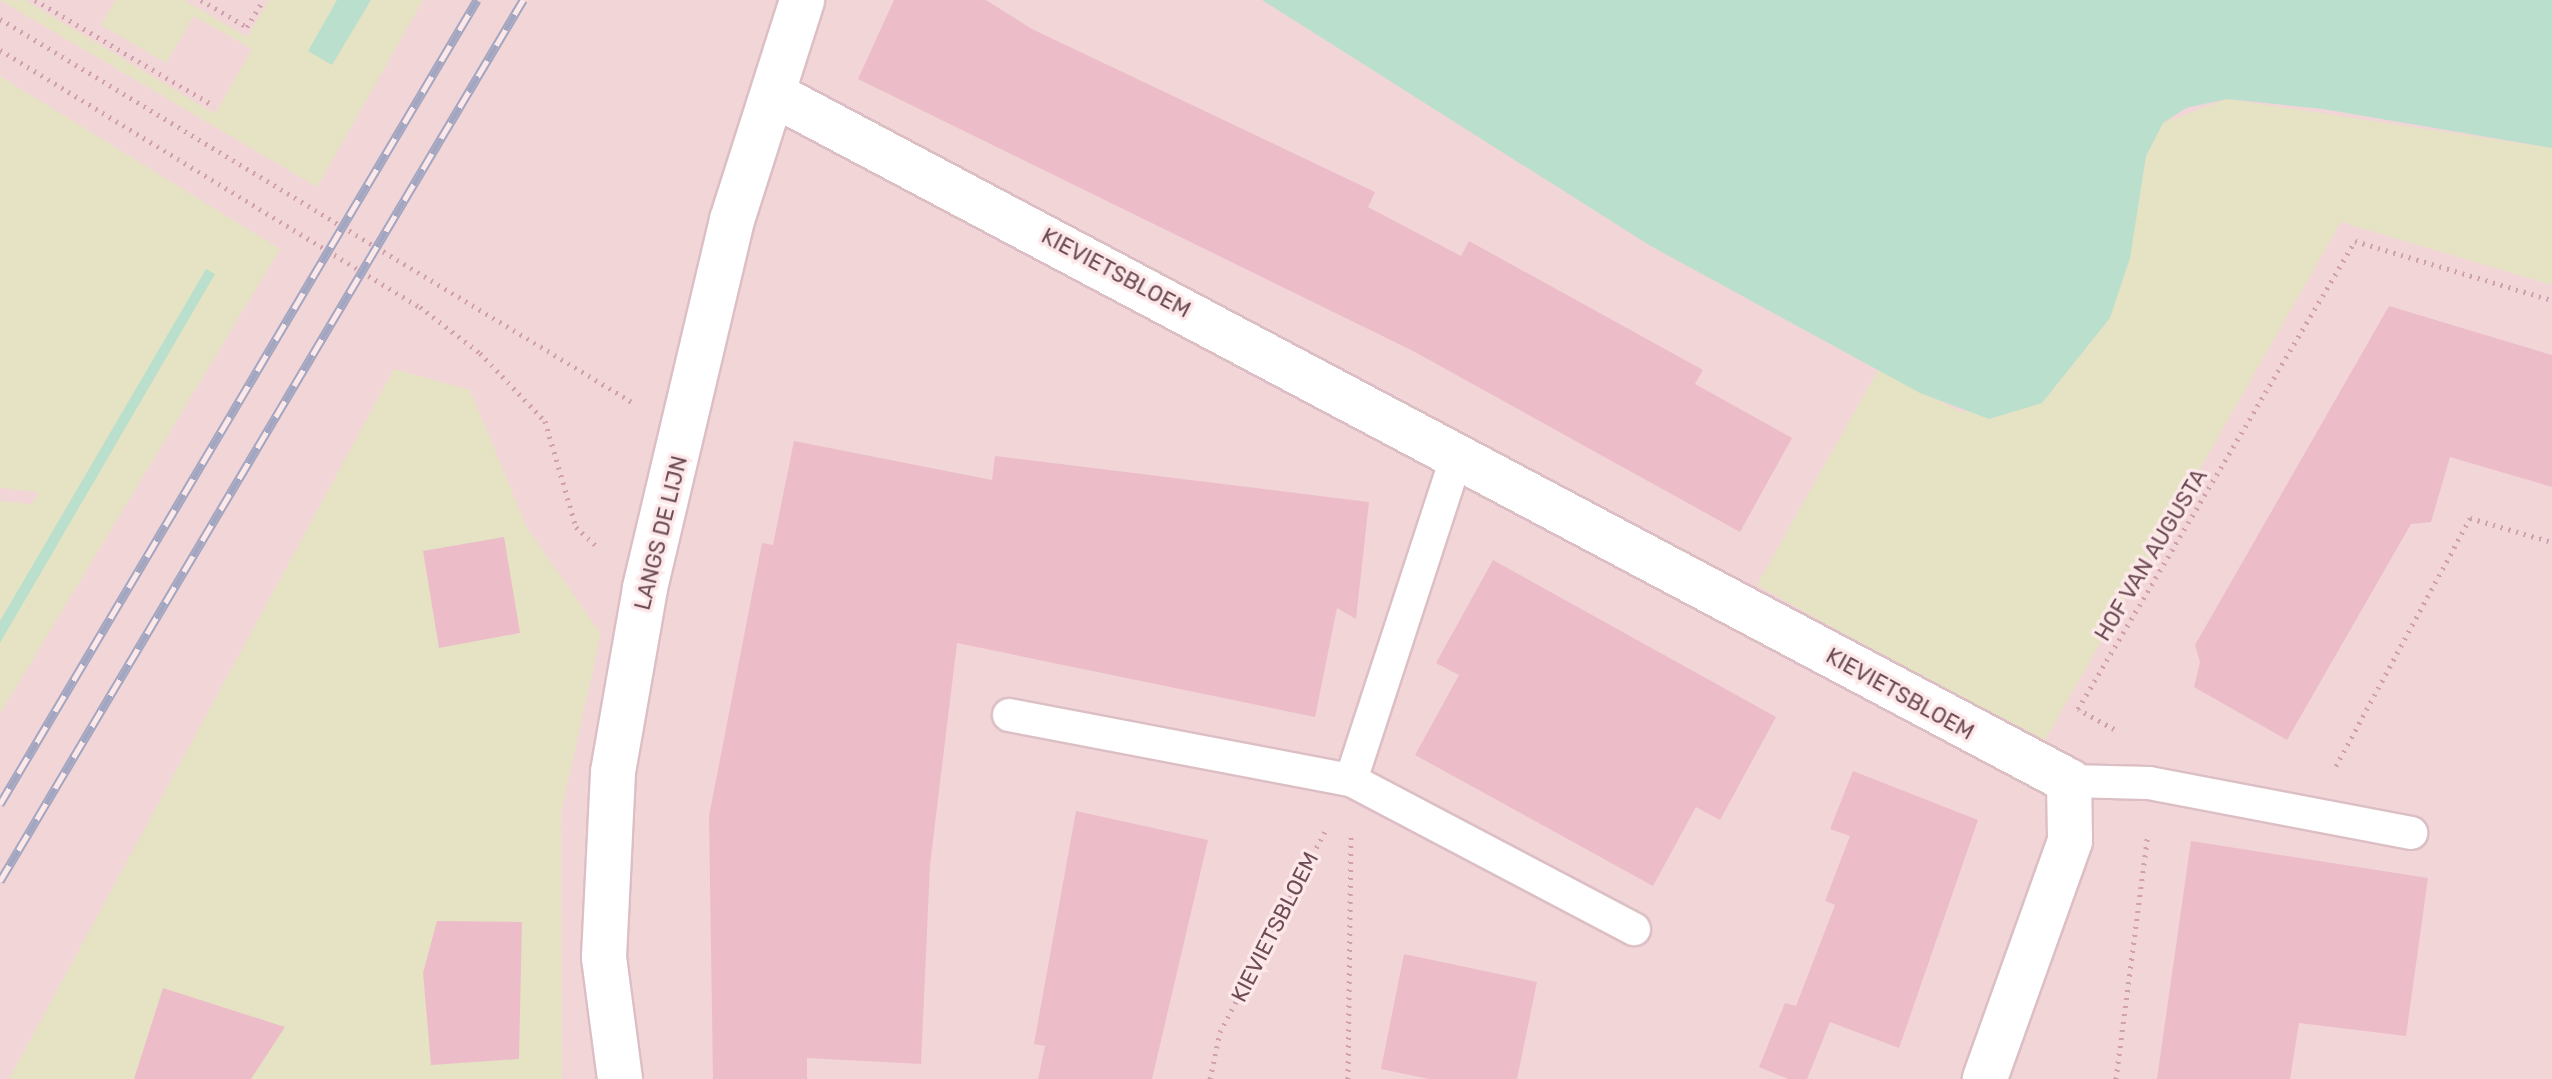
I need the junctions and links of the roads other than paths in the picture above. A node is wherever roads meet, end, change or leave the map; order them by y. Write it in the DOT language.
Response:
graph roads {
  1 [pos="802,0"];
  2 [pos="773,94"];
  3 [pos="1458,452"];
  4 [pos="1009,715"];
  5 [pos="1351,780"];
  6 [pos="2069,781"];
  7 [pos="2411,833"];
  8 [pos="1634,929"];
  9 [pos="620,1079"];
  10 [pos="1985,1079"];
  1 -- 2 [label="street, LANGS DE LIJN"];
  2 -- 3 [label="street, KIEVIETSBLOEM"];
  2 -- 9 [label="street, LANGS DE LIJN"];
  3 -- 5 [label="lane"];
  3 -- 6 [label="street, KIEVIETSBLOEM"];
  4 -- 5 [label="lane"];
  5 -- 8 [label="lane"];
  6 -- 7 [label="lane"];
  6 -- 10 [label="street"];
}
